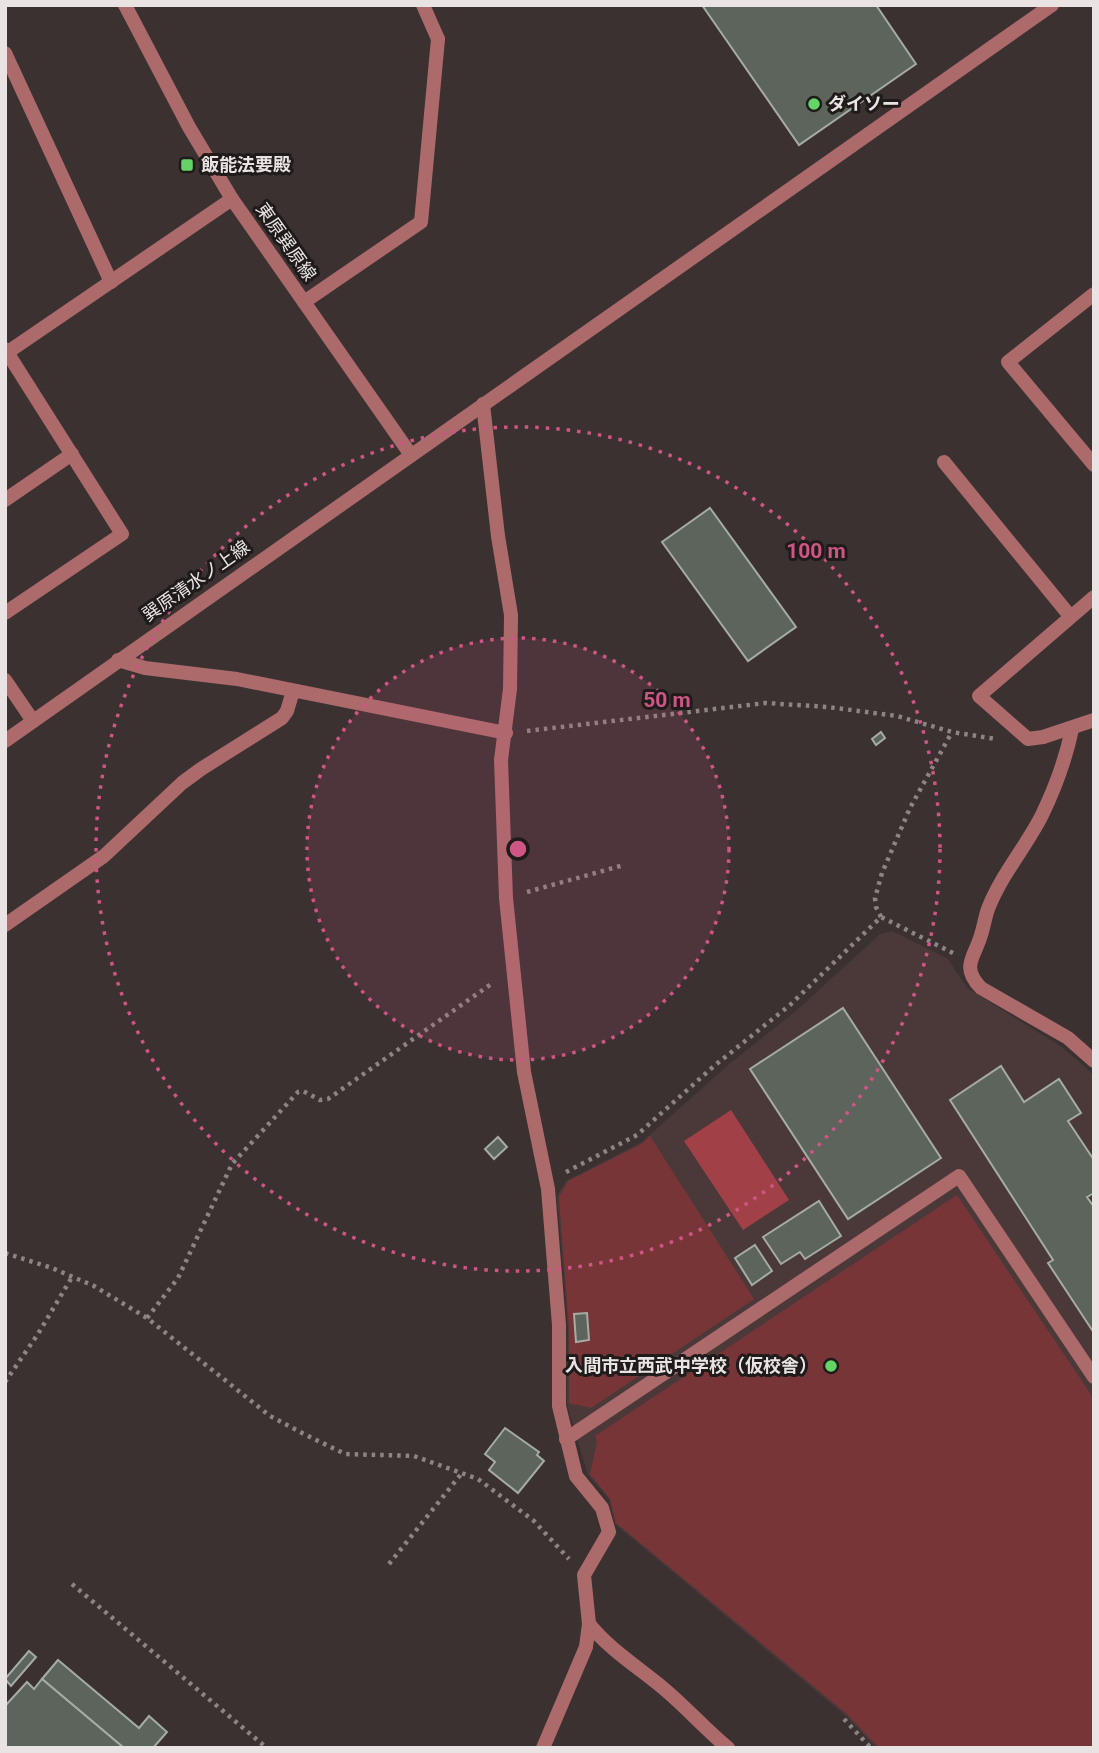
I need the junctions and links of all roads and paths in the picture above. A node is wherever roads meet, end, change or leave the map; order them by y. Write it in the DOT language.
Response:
graph roads {
  1 [pos="125,5"];
  2 [pos="423,5"];
  3 [pos="1052,5"];
  4 [pos="5,53"];
  5 [pos="232,199"];
  6 [pos="111,282"];
  7 [pos="1094,294"];
  8 [pos="304,302"];
  9 [pos="6,352"];
  10 [pos="483,404"];
  11 [pos="72,454"];
  12 [pos="411,455"];
  13 [pos="944,462"];
  14 [pos="1094,466"];
  15 [pos="5,500"];
  16 [pos="1094,597"];
  17 [pos="5,613"];
  18 [pos="1070,616"];
  19 [pos="118,660"];
  20 [pos="5,680"];
  21 [pos="293,691"];
  22 [pos="1094,720"];
  23 [pos="33,721"];
  24 [pos="1072,729"];
  25 [pos="952,732"];
  26 [pos="506,733"];
  27 [pos="1028,739"];
  28 [pos="5,741"];
  29 [pos="624,865"];
  30 [pos="506,898"];
  31 [pos="881,917"];
  32 [pos="5,925"];
  33 [pos="969,961"];
  34 [pos="514,972"];
  35 [pos="1094,1061"];
  36 [pos="548,1189"];
  37 [pos="5,1254"];
  38 [pos="72,1277"];
  39 [pos="147,1318"];
  40 [pos="1094,1377"];
  41 [pos="5,1382"];
  42 [pos="566,1439"];
  43 [pos="461,1473"];
  44 [pos="388,1564"];
  45 [pos="584,1575"];
  46 [pos="72,1584"];
  47 [pos="589,1624"];
  48 [pos="844,1720"];
  49 [pos="267,1748"];
  50 [pos="543,1748"];
  51 [pos="728,1748"];
  52 [pos="871,1748"];
  1 -- 5 [label="street, 東原巽原線"];
  2 -- 8 [label="street"];
  3 -- 10 [label="street, 巽原清水ノ上線"];
  4 -- 6 [label="street"];
  5 -- 6 [label="street"];
  5 -- 8 [label="street, 東原巽原線"];
  6 -- 9 [label="street"];
  7 -- 14 [label="street"];
  8 -- 12 [label="street, 東原巽原線"];
  9 -- 11 [label="street"];
  10 -- 12 [label="street, 巽原清水ノ上線"];
  10 -- 26 [label="street"];
  11 -- 15 [label="street"];
  11 -- 17 [label="street"];
  12 -- 19 [label="street, 巽原清水ノ上線"];
  13 -- 18 [label="street"];
  16 -- 18 [label="street"];
  18 -- 27 [label="street"];
  19 -- 21 [label="street"];
  19 -- 23 [label="street, 巽原清水ノ上線"];
  20 -- 23 [label="street"];
  21 -- 26 [label="street"];
  21 -- 32 [label="street"];
  22 -- 24 [label="street"];
  23 -- 28 [label="street, 巽原清水ノ上線"];
  24 -- 27 [label="street"];
  24 -- 33 [label="street"];
  25 -- 26 [label="path"];
  25 -- 27 [label="path"];
  25 -- 31 [label="path"];
  26 -- 30 [label="street"];
  29 -- 30 [label="path"];
  30 -- 34 [label="street"];
  31 -- 33 [label="path"];
  31 -- 36 [label="path"];
  33 -- 35 [label="street"];
  34 -- 36 [label="street"];
  34 -- 39 [label="path"];
  36 -- 42 [label="street"];
  37 -- 38 [label="path"];
  38 -- 39 [label="path"];
  38 -- 41 [label="path"];
  39 -- 43 [label="path"];
  40 -- 42 [label="street"];
  42 -- 45 [label="street"];
  43 -- 44 [label="path"];
  43 -- 45 [label="path"];
  45 -- 47 [label="street"];
  46 -- 49 [label="path"];
  47 -- 50 [label="street"];
  47 -- 51 [label="street"];
  48 -- 52 [label="path"];
}
